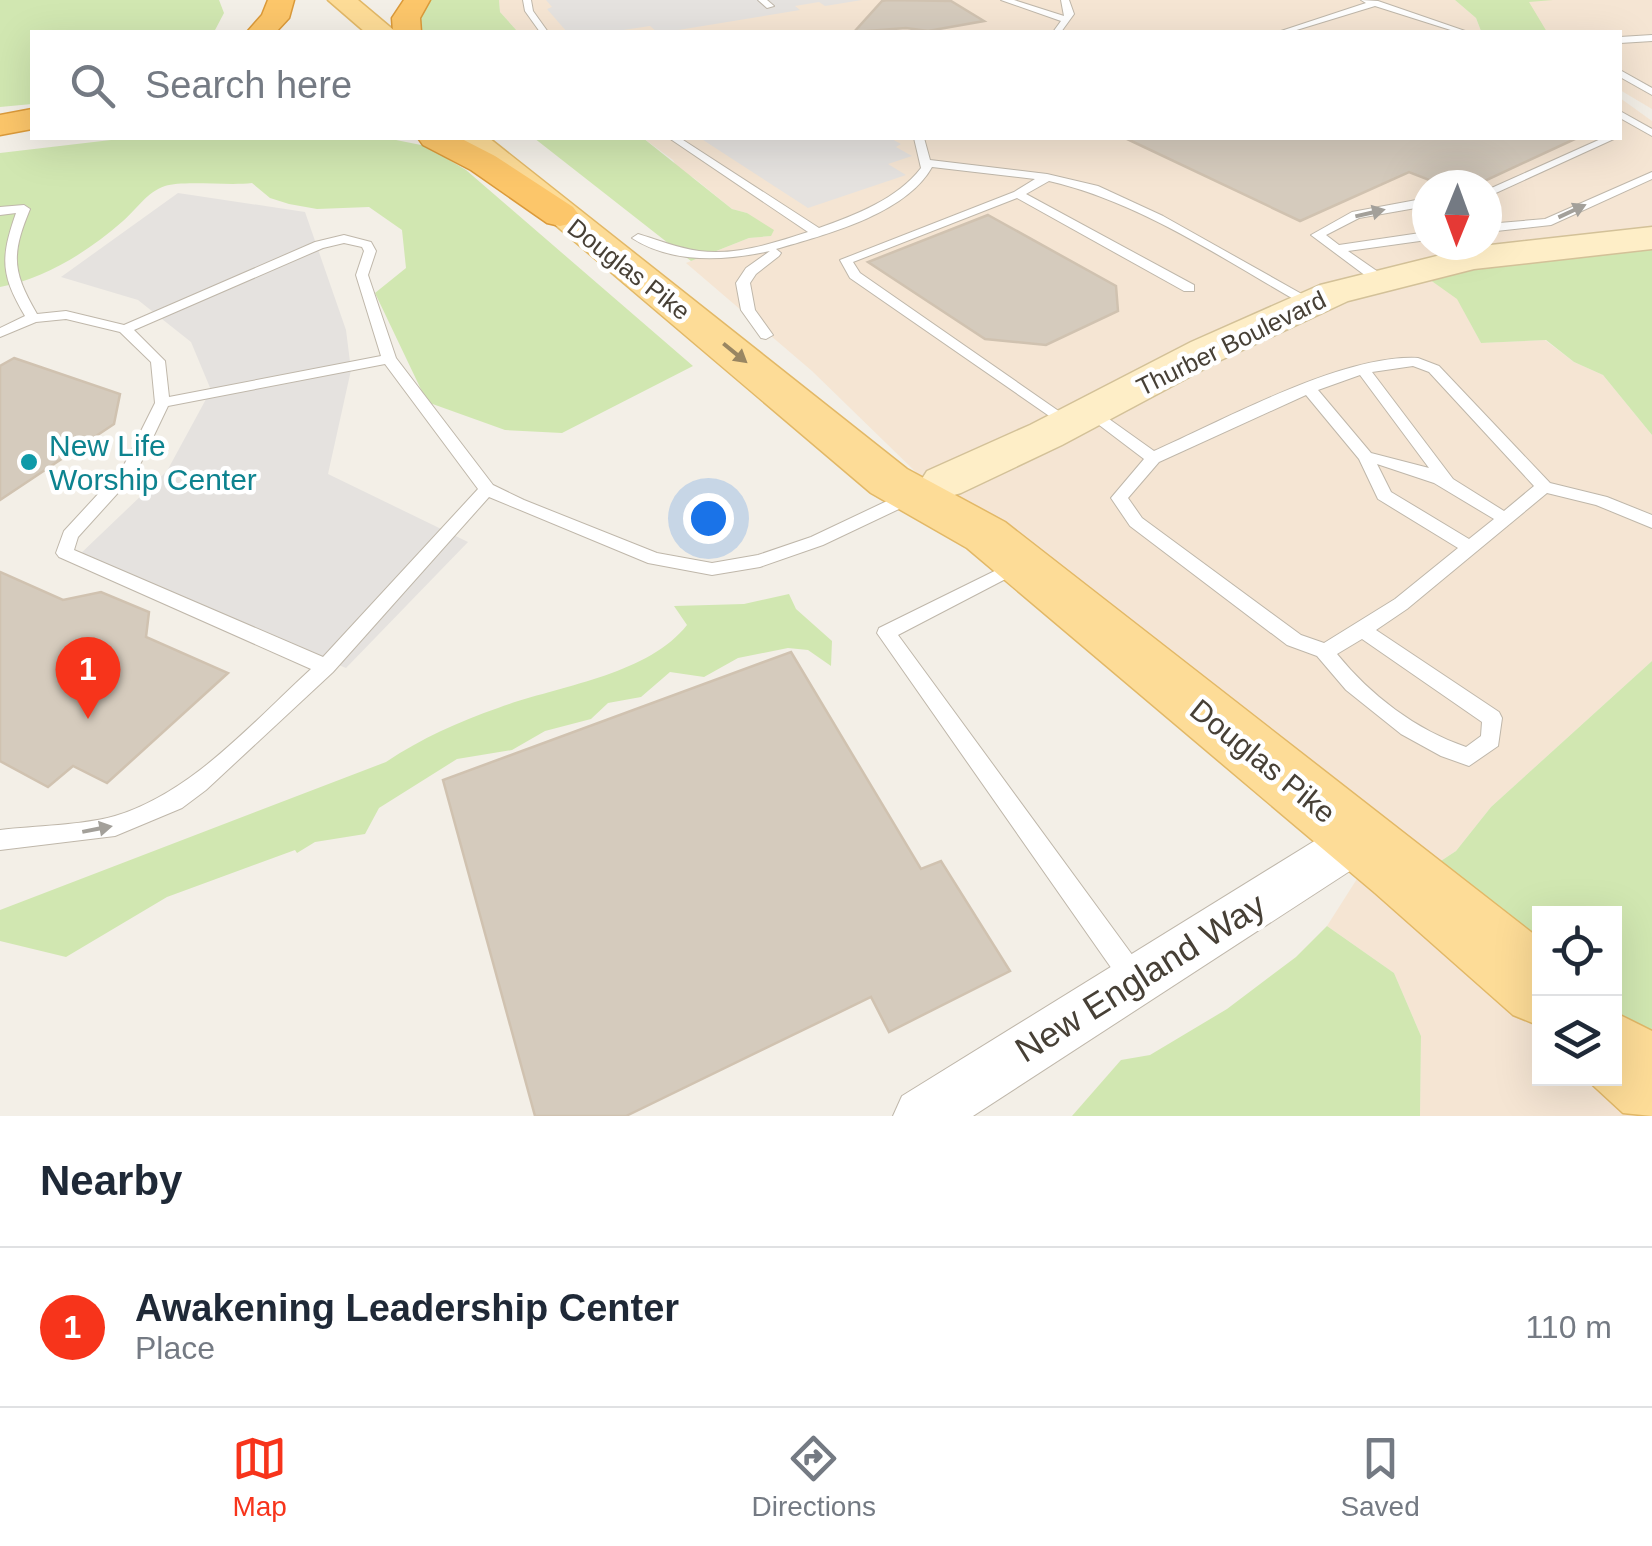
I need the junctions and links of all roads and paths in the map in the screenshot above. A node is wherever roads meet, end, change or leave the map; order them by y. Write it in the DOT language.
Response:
graph roads {
  1 [pos="418,0"];
  2 [pos="527,0"];
  3 [pos="1005,0"];
  4 [pos="1066,0"];
  5 [pos="1370,1"];
  6 [pos="311,3"];
  7 [pos="1068,20"];
  8 [pos="263,30"];
  9 [pos="342,30"];
  10 [pos="377,30"];
  11 [pos="407,30"];
  12 [pos="542,30"];
  13 [pos="1059,30"];
  14 [pos="1288,30"];
  15 [pos="1458,30"];
  16 [pos="1652,38"];
  17 [pos="1622,40"];
  18 [pos="1622,74"];
  19 [pos="1652,92"];
  20 [pos="1622,115"];
  21 [pos="30,120"];
  22 [pos="0,125"];
  23 [pos="1638,125"];
  24 [pos="1622,133"];
  25 [pos="1652,133"];
  26 [pos="30,135"];
  27 [pos="0,139"];
  28 [pos="439,140"];
  29 [pos="471,140"];
  30 [pos="516,140"];
  31 [pos="677,140"];
  32 [pos="920,140"];
  33 [pos="1607,140"];
  34 [pos="928,163"];
  35 [pos="1652,175"];
  36 [pos="1047,177"];
  37 [pos="1502,187"];
  38 [pos="1018,194"];
  39 [pos="1412,205"];
  40 [pos="0,211"];
  41 [pos="560,214"];
  42 [pos="1502,227"];
  43 [pos="818,233"];
  44 [pos="638,238"];
  45 [pos="1412,238"];
  46 [pos="1652,238"];
  47 [pos="787,246"];
  48 [pos="1336,249"];
  49 [pos="3,272"];
  50 [pos="1379,279"];
  51 [pos="1189,288"];
  52 [pos="1309,302"];
  53 [pos="33,318"];
  54 [pos="125,329"];
  55 [pos="0,333"];
  56 [pos="766,335"];
  57 [pos="389,360"];
  58 [pos="1364,372"];
  59 [pos="1309,389"];
  60 [pos="162,403"];
  61 [pos="1079,418"];
  62 [pos="1366,457"];
  63 [pos="1153,458"];
  64 [pos="1445,478"];
  65 [pos="1544,488"];
  66 [pos="928,489"];
  67 [pos="488,490"];
  68 [pos="1506,519"];
  69 [pos="1652,522"];
  70 [pos="1469,547"];
  71 [pos="1004,550"];
  72 [pos="1363,630"];
  73 [pos="1324,652"];
  74 [pos="326,667"];
  75 [pos="1359,839"];
  76 [pos="0,840"];
  77 [pos="1135,980"];
  78 [pos="1532,981"];
  79 [pos="1622,1059"];
  80 [pos="1652,1084"];
  81 [pos="922,1116"];
  1 -- 11 [label="highway"];
  2 -- 12 [label="lane"];
  3 -- 7 [label="lane"];
  4 -- 7 [label="lane"];
  5 -- 14 [label="lane"];
  5 -- 15 [label="lane"];
  6 -- 8 [label="highway"];
  6 -- 9 [label="main road"];
  6 -- 10 [label="main road"];
  7 -- 13 [label="lane"];
  16 -- 17 [label="lane"];
  18 -- 19 [label="lane"];
  20 -- 23 [label="lane"];
  21 -- 22 [label="highway"];
  23 -- 24 [label="lane"];
  23 -- 25 [label="lane"];
  26 -- 27 [label="highway"];
  28 -- 41 [label="highway"];
  29 -- 41 [label="main road, Douglas Pike"];
  30 -- 44 [label="main road, Douglas Pike"];
  31 -- 43 [label="lane"];
  32 -- 34 [label="lane"];
  33 -- 37 [label="lane"];
  34 -- 36 [label="lane"];
  34 -- 43 [label="lane"];
  42 -- 35 [label="lane, one-way"];
  36 -- 38 [label="lane"];
  36 -- 52 [label="lane"];
  38 -- 51 [label="lane"];
  38 -- 61 [label="lane"];
  48 -- 39 [label="lane, one-way"];
  40 -- 49 [label="lane"];
  41 -- 66 [label="main road, Douglas Pike, one-way"];
  43 -- 47 [label="lane"];
  44 -- 47 [label="lane"];
  44 -- 56 [label="main road, Douglas Pike"];
  45 -- 48 [label="lane"];
  46 -- 50 [label="street, Thurber Boulevard"];
  47 -- 56 [label="lane"];
  48 -- 50 [label="lane"];
  49 -- 53 [label="lane"];
  50 -- 52 [label="street, Thurber Boulevard"];
  52 -- 61 [label="street, Thurber Boulevard"];
  53 -- 54 [label="lane"];
  53 -- 55 [label="lane"];
  54 -- 57 [label="lane"];
  54 -- 60 [label="lane"];
  56 -- 66 [label="main road, Douglas Pike"];
  57 -- 60 [label="lane"];
  57 -- 67 [label="lane"];
  58 -- 59 [label="lane"];
  58 -- 64 [label="lane"];
  58 -- 65 [label="lane"];
  59 -- 62 [label="lane"];
  59 -- 63 [label="lane"];
  60 -- 74 [label="lane"];
  61 -- 63 [label="lane"];
  61 -- 66 [label="street, Thurber Boulevard"];
  62 -- 64 [label="lane"];
  62 -- 70 [label="lane"];
  63 -- 73 [label="lane"];
  64 -- 68 [label="lane"];
  65 -- 68 [label="lane"];
  65 -- 69 [label="lane"];
  66 -- 67 [label="lane"];
  66 -- 71 [label="main road, Douglas Pike"];
  67 -- 74 [label="lane"];
  68 -- 70 [label="lane"];
  70 -- 72 [label="lane"];
  71 -- 75 [label="main road, Douglas Pike"];
  71 -- 77 [label="lane"];
  72 -- 73 [label="lane"];
  72 -- 73 [label="lane"];
  76 -- 74 [label="lane, one-way"];
  75 -- 77 [label="street, New England Way"];
  75 -- 78 [label="main road, Douglas Pike"];
  77 -- 81 [label="street, New England Way"];
  79 -- 80 [label="main road"];
}
